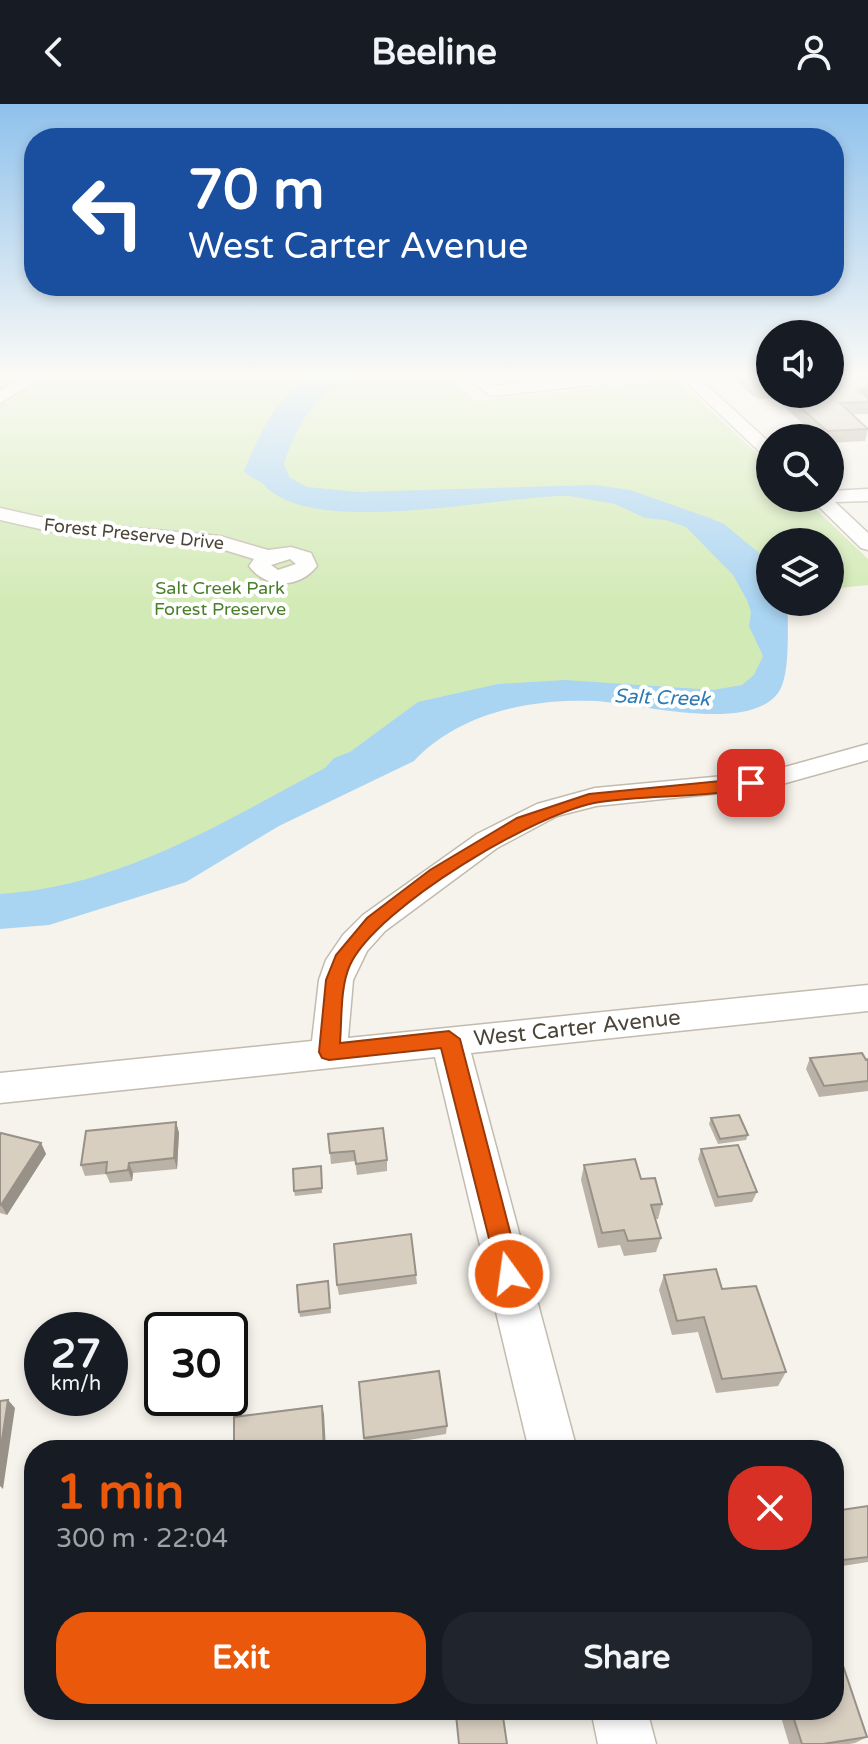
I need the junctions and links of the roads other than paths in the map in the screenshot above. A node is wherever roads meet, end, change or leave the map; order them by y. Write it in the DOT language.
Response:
graph roads {
  1 [pos="868,495"];
  2 [pos="844,496"];
  3 [pos="834,512"];
  4 [pos="0,514"];
  5 [pos="868,544"];
  6 [pos="267,556"];
  7 [pos="868,752"];
  8 [pos="868,998"];
  9 [pos="449,1039"];
  10 [pos="329,1052"];
  11 [pos="0,1088"];
  12 [pos="550,1440"];
  13 [pos="621,1720"];
  14 [pos="627,1744"];
  1 -- 2 [label="street"];
  3 -- 5 [label="street"];
  4 -- 6 [label="street, Forest Preserve Drive"];
  7 -- 10 [label="street"];
  8 -- 9 [label="street, West Carter Avenue"];
  9 -- 10 [label="street, West Carter Avenue"];
  9 -- 12 [label="street"];
  10 -- 11 [label="street, West Carter Avenue"];
  13 -- 14 [label="street"];
}
